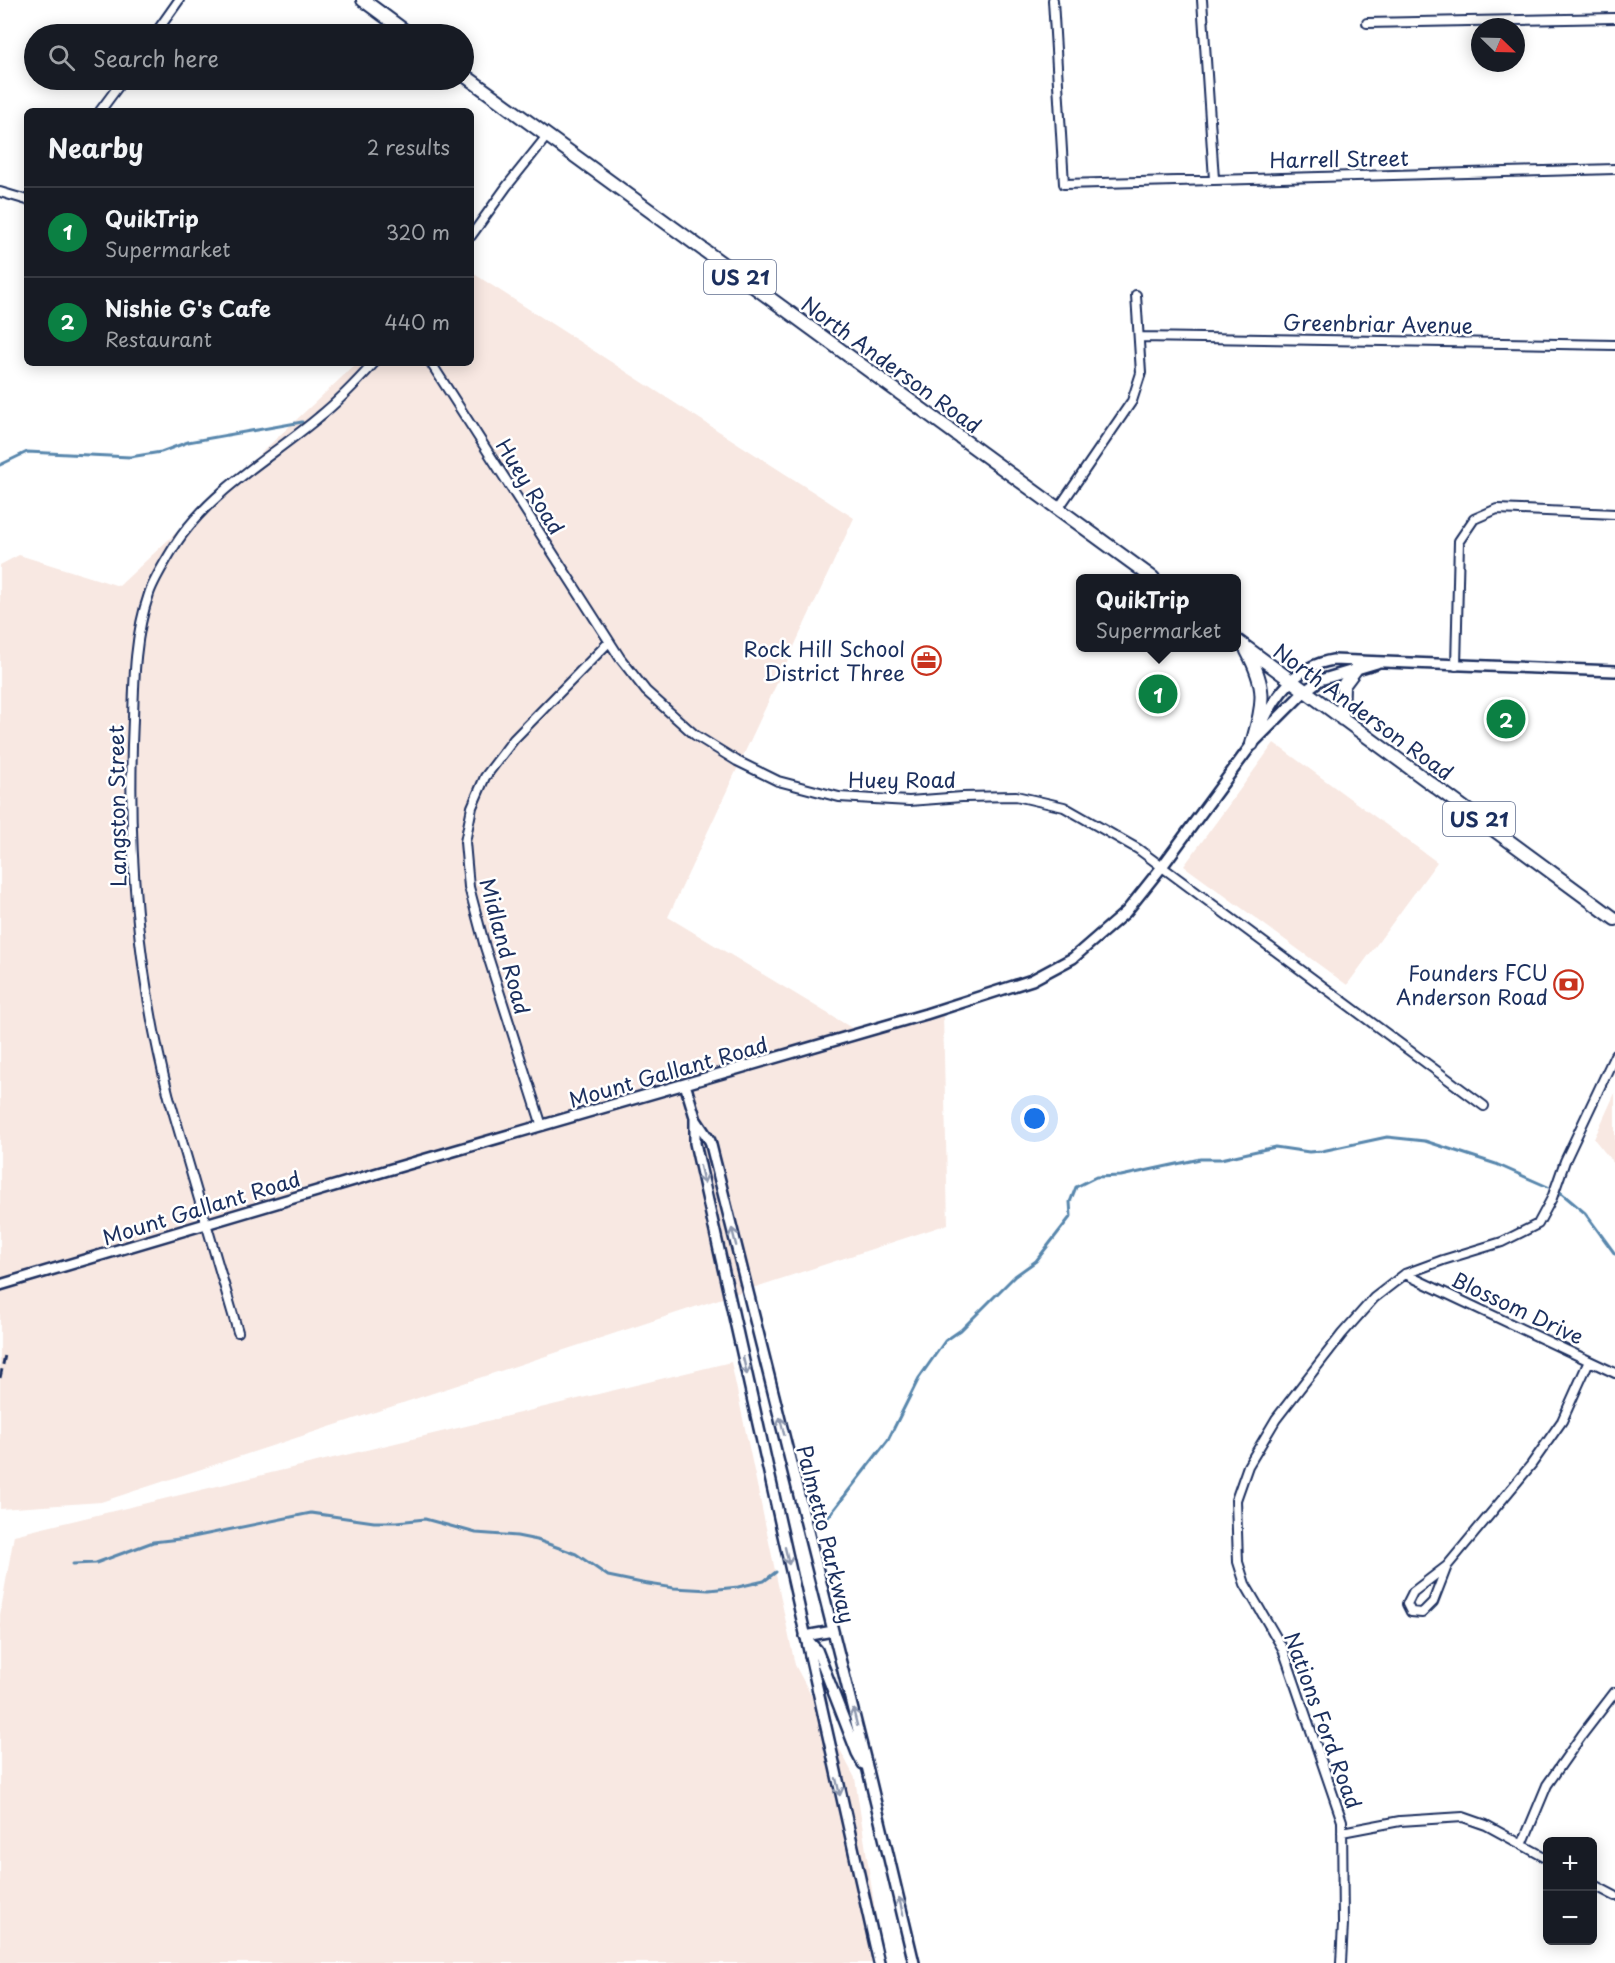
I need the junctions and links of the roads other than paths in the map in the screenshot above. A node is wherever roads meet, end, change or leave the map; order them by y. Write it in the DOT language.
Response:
graph roads {
  1 [pos="179,0"];
  2 [pos="363,0"];
  3 [pos="1053,0"];
  4 [pos="1202,0"];
  5 [pos="1615,18"];
  6 [pos="1367,23"];
  7 [pos="161,24"];
  8 [pos="395,24"];
  9 [pos="474,82"];
  10 [pos="116,90"];
  11 [pos="102,108"];
  12 [pos="547,136"];
  13 [pos="1615,169"];
  14 [pos="1214,179"];
  15 [pos="0,192"];
  16 [pos="24,199"];
  17 [pos="474,232"];
  18 [pos="1136,295"];
  19 [pos="1140,337"];
  20 [pos="1615,345"];
  21 [pos="371,366"];
  22 [pos="433,366"];
  23 [pos="1058,509"];
  24 [pos="1615,514"];
  25 [pos="1146,574"];
  26 [pos="609,642"];
  27 [pos="1241,644"];
  28 [pos="1377,663"];
  29 [pos="1456,666"];
  30 [pos="1355,670"];
  31 [pos="1615,671"];
  32 [pos="1291,680"];
  33 [pos="1305,691"];
  34 [pos="1342,718"];
  35 [pos="1252,744"];
  36 [pos="1161,868"];
  37 [pos="1615,919"];
  38 [pos="1615,1055"];
  39 [pos="685,1084"];
  40 [pos="1484,1106"];
  41 [pos="695,1118"];
  42 [pos="542,1126"];
  43 [pos="205,1224"];
  44 [pos="1405,1274"];
  45 [pos="0,1286"];
  46 [pos="238,1332"];
  47 [pos="1589,1361"];
  48 [pos="1615,1373"];
  49 [pos="1447,1566"];
  50 [pos="832,1631"];
  51 [pos="805,1636"];
  52 [pos="1615,1692"];
  53 [pos="868,1772"];
  54 [pos="1342,1832"];
  55 [pos="1522,1845"];
  56 [pos="1543,1856"];
  57 [pos="1597,1886"];
  58 [pos="1615,1896"];
  59 [pos="879,1963"];
  60 [pos="914,1963"];
  61 [pos="1341,1963"];
  1 -- 7 [label="street"];
  2 -- 8 [label="main road"];
  3 -- 14 [label="street, Harrell Street"];
  4 -- 14 [label="street"];
  5 -- 6 [label="street"];
  9 -- 12 [label="main road, North Anderson Road / US 21"];
  10 -- 11 [label="street"];
  12 -- 17 [label="street"];
  12 -- 23 [label="main road, North Anderson Road / US 21"];
  13 -- 14 [label="street, Harrell Street"];
  15 -- 16 [label="street"];
  18 -- 19 [label="street"];
  19 -- 20 [label="street, Greenbriar Avenue"];
  19 -- 23 [label="street"];
  21 -- 43 [label="street, Langston Street"];
  22 -- 26 [label="street, Huey Road"];
  23 -- 25 [label="main road, North Anderson Road / US 21"];
  24 -- 29 [label="street"];
  26 -- 36 [label="street, Huey Road"];
  26 -- 42 [label="street, Midland Road"];
  27 -- 32 [label="main road, North Anderson Road / US 21"];
  27 -- 35 [label="main road"];
  28 -- 29 [label="street, Mount Gallant Road"];
  28 -- 30 [label="street, Mount Gallant Road"];
  28 -- 32 [label="street, Mount Gallant Road"];
  29 -- 31 [label="street, Mount Gallant Road"];
  30 -- 33 [label="street, Mount Gallant Road"];
  30 -- 34 [label="main road"];
  32 -- 33 [label="main road, North Anderson Road / US 21"];
  32 -- 35 [label="street, Mount Gallant Road"];
  33 -- 34 [label="main road, North Anderson Road / US 21"];
  33 -- 35 [label="street, Mount Gallant Road"];
  34 -- 37 [label="main road, North Anderson Road / US 21"];
  35 -- 36 [label="street, Mount Gallant Road"];
  36 -- 39 [label="street, Mount Gallant Road"];
  36 -- 40 [label="street, Huey Road"];
  38 -- 44 [label="street, Nations Ford Road"];
  39 -- 41 [label="street, Palmetto Parkway"];
  39 -- 42 [label="street, Mount Gallant Road"];
  50 -- 41 [label="street, Palmetto Parkway, one-way"];
  41 -- 51 [label="street, Palmetto Parkway, one-way"];
  42 -- 43 [label="street, Mount Gallant Road"];
  43 -- 45 [label="street, Mount Gallant Road"];
  43 -- 46 [label="street, Langston Street"];
  44 -- 47 [label="street, Blossom Drive"];
  44 -- 54 [label="street, Nations Ford Road"];
  47 -- 48 [label="street, Blossom Drive"];
  47 -- 49 [label="street"];
  49 -- 49 [label="street"];
  50 -- 51 [label="street"];
  53 -- 50 [label="street, Palmetto Parkway, one-way"];
  51 -- 53 [label="street"];
  51 -- 59 [label="street, Palmetto Parkway, one-way"];
  52 -- 55 [label="street"];
  60 -- 53 [label="street, Palmetto Parkway, one-way"];
  54 -- 55 [label="street"];
  54 -- 61 [label="street, Nations Ford Road"];
  55 -- 56 [label="street"];
  57 -- 58 [label="street"];
}
